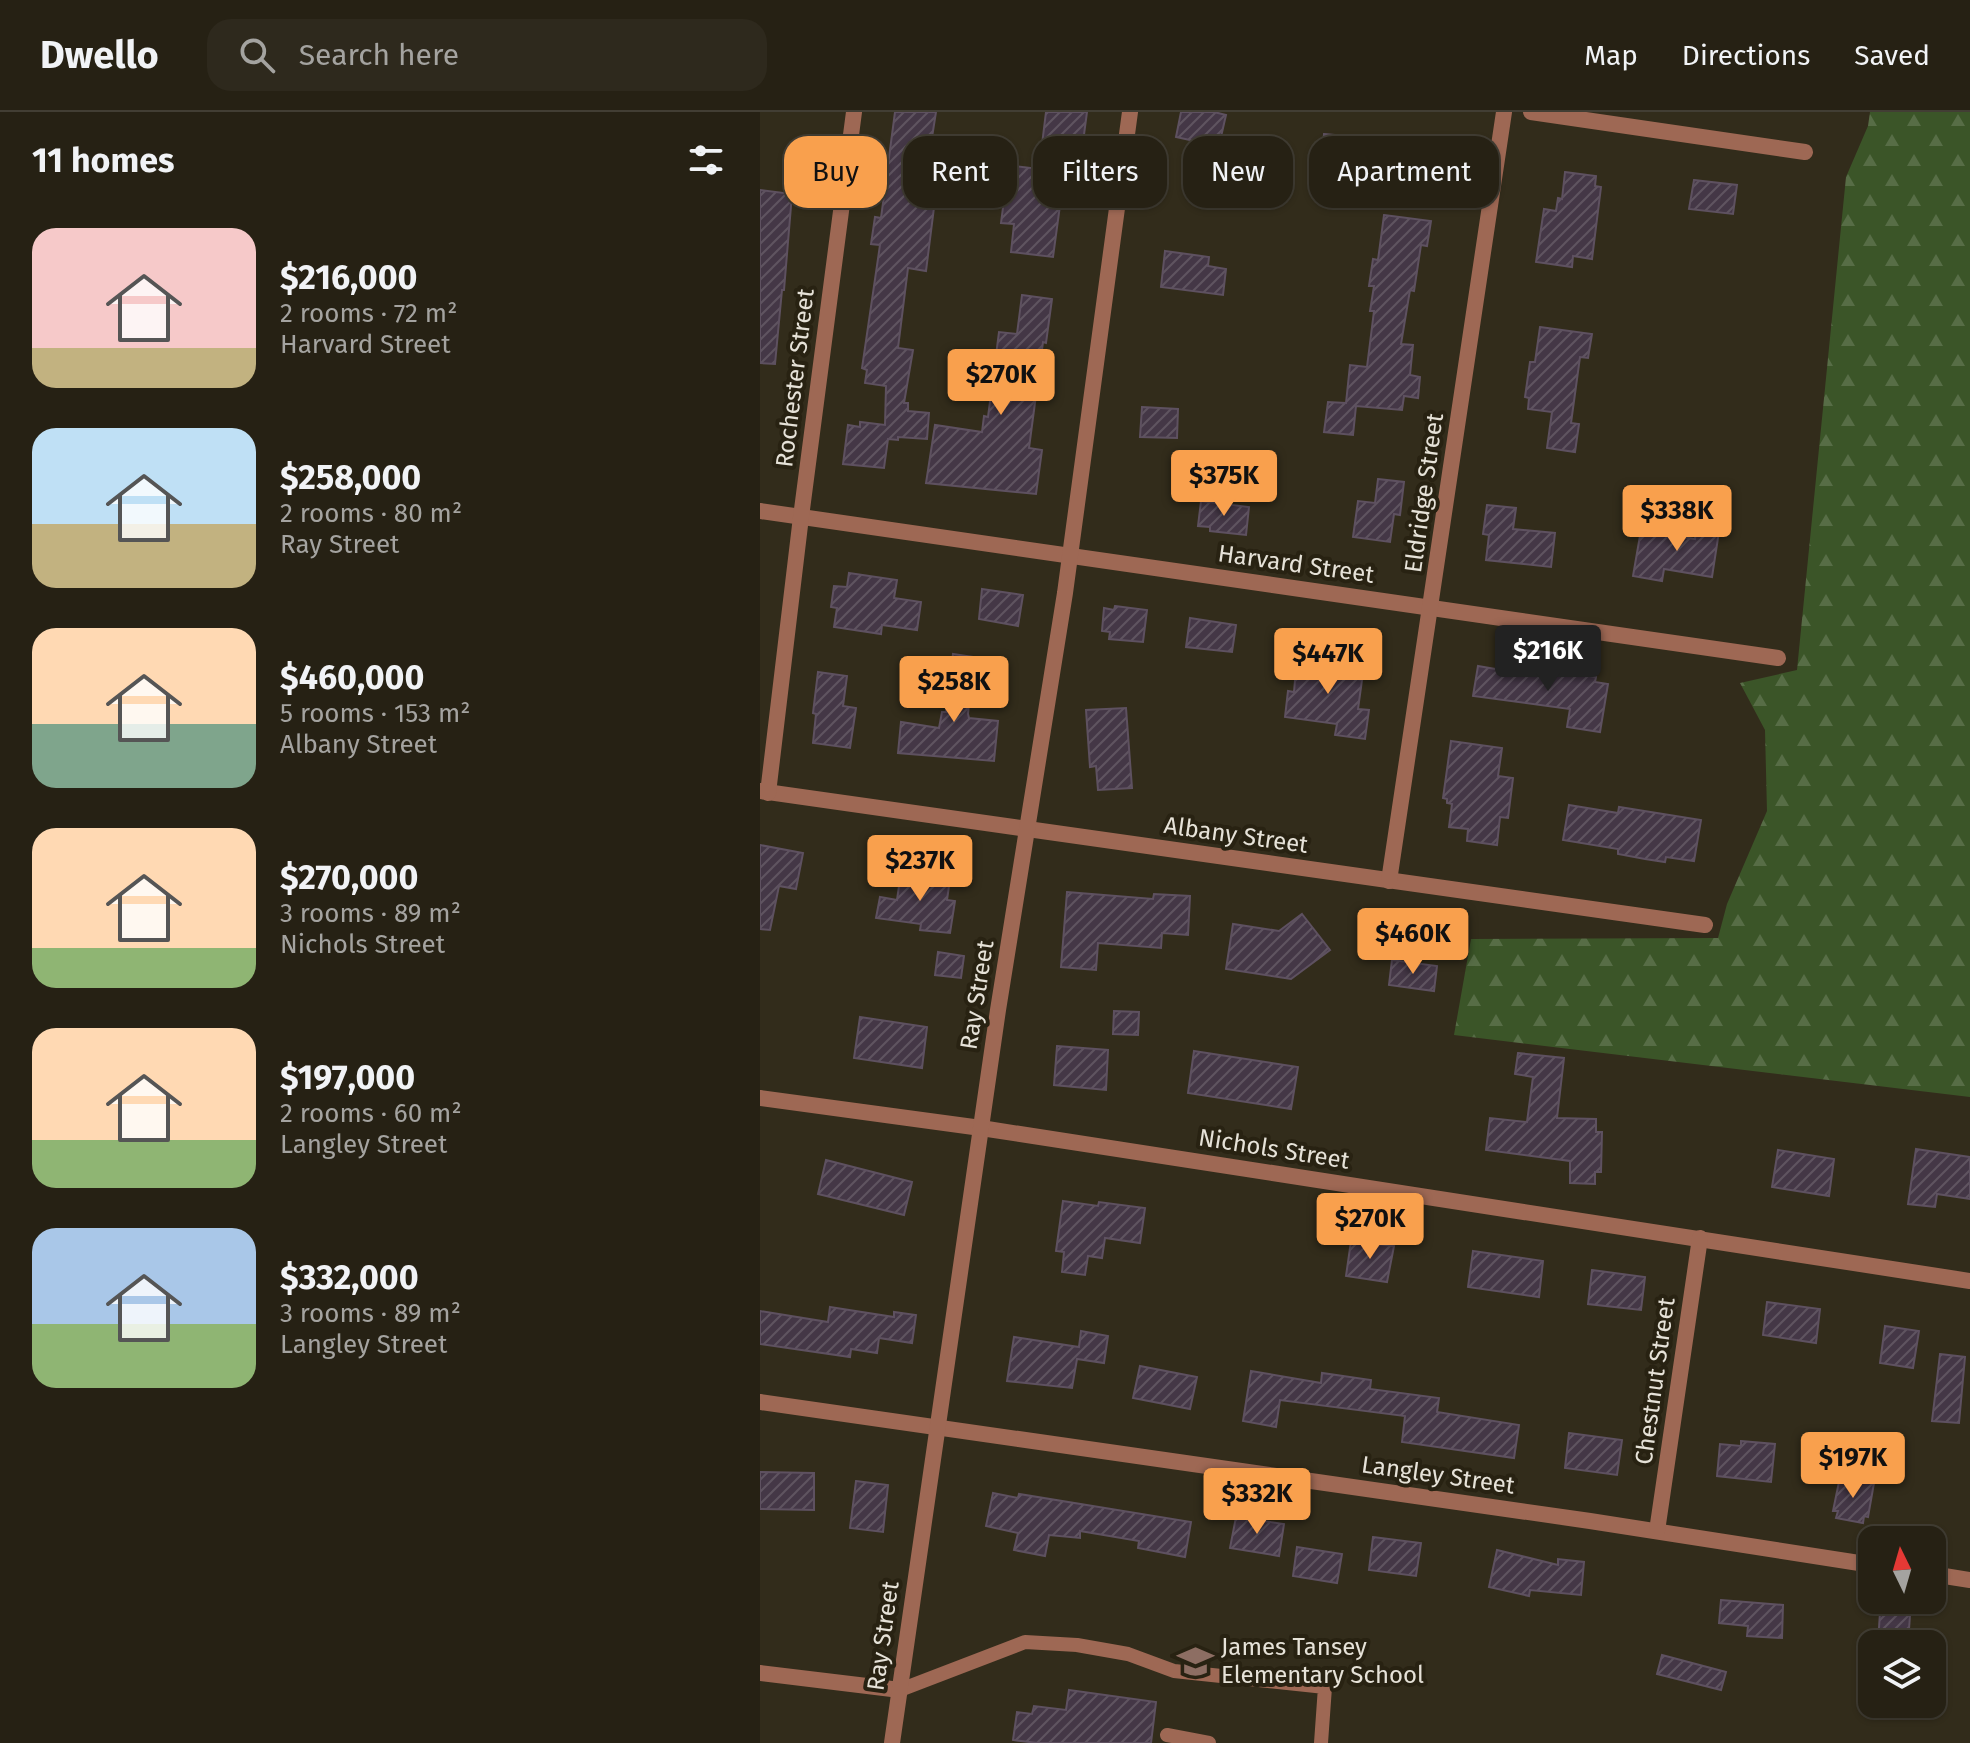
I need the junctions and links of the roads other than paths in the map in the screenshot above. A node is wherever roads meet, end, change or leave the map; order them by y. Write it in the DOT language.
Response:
graph roads {
  1 [pos="854,112"];
  2 [pos="1130,112"];
  3 [pos="1504,112"];
  4 [pos="1531,112"];
  5 [pos="1805,152"];
  6 [pos="760,511"];
  7 [pos="801,517"];
  8 [pos="1070,554"];
  9 [pos="1431,608"];
  10 [pos="1778,658"];
  11 [pos="764,792"];
  12 [pos="1027,830"];
  13 [pos="1389,881"];
  14 [pos="1705,925"];
  15 [pos="760,1098"];
  16 [pos="981,1128"];
  17 [pos="1700,1238"];
  18 [pos="1970,1281"];
  19 [pos="760,1402"];
  20 [pos="939,1428"];
  21 [pos="1657,1531"];
  22 [pos="1858,1563"];
  23 [pos="1946,1576"];
  24 [pos="1970,1580"];
  25 [pos="760,1673"];
  26 [pos="900,1690"];
  27 [pos="1167,1735"];
  28 [pos="892,1743"];
  29 [pos="1209,1743"];
  30 [pos="1321,1743"];
  1 -- 7 [label="street, Rochester Street"];
  2 -- 8 [label="street, Ray Street"];
  3 -- 9 [label="street, Eldridge Street"];
  4 -- 5 [label="street"];
  6 -- 7 [label="street, Harvard Street"];
  7 -- 8 [label="street, Harvard Street"];
  7 -- 11 [label="street, Rochester Street"];
  8 -- 9 [label="street, Harvard Street"];
  8 -- 12 [label="street, Ray Street"];
  9 -- 10 [label="street, Harvard Street"];
  9 -- 13 [label="street, Eldridge Street"];
  11 -- 12 [label="street, Albany Street"];
  12 -- 13 [label="street, Albany Street"];
  12 -- 16 [label="street, Ray Street"];
  13 -- 14 [label="street, Albany Street"];
  15 -- 16 [label="street, Nichols Street"];
  16 -- 17 [label="street, Nichols Street"];
  16 -- 20 [label="street, Ray Street"];
  17 -- 18 [label="street, Nichols Street"];
  17 -- 21 [label="street, Chestnut Street"];
  19 -- 20 [label="street, Langley Street"];
  20 -- 21 [label="street, Langley Street"];
  20 -- 26 [label="street, Ray Street"];
  21 -- 22 [label="street, Langley Street"];
  23 -- 24 [label="street"];
  25 -- 26 [label="street"];
  26 -- 28 [label="street, Ray Street"];
  26 -- 30 [label="lane"];
  27 -- 29 [label="lane"];
}
